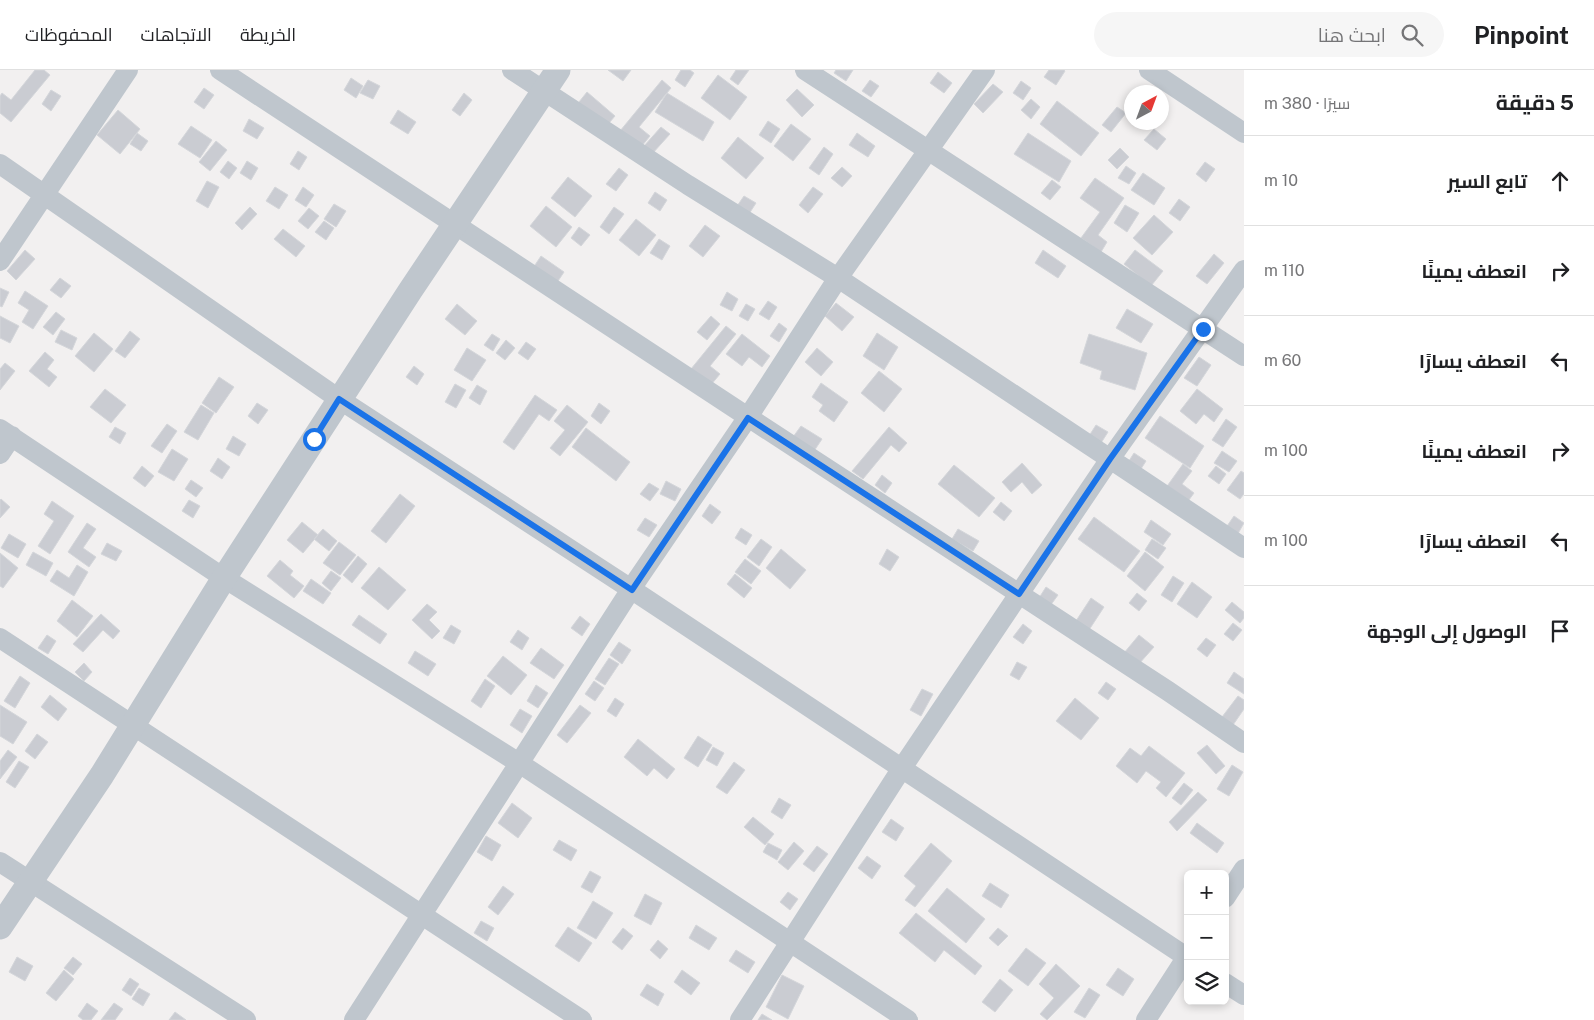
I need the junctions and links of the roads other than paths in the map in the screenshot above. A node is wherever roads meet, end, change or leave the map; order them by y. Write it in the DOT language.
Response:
graph roads {
  1 [pos="128,70"];
  2 [pos="220,70"];
  3 [pos="512,70"];
  4 [pos="558,70"];
  5 [pos="805,70"];
  6 [pos="985,70"];
  7 [pos="1150,70"];
  8 [pos="543,92"];
  9 [pos="1244,133"];
  10 [pos="929,150"];
  11 [pos="0,164"];
  12 [pos="45,194"];
  13 [pos="455,225"];
  14 [pos="0,261"];
  15 [pos="1244,270"];
  16 [pos="838,278"];
  17 [pos="1203,329"];
  18 [pos="1244,356"];
  19 [pos="339,399"];
  20 [pos="748,418"];
  21 [pos="6,432"];
  22 [pos="0,454"];
  23 [pos="1110,459"];
  24 [pos="1244,548"];
  25 [pos="224,578"];
  26 [pos="632,590"];
  27 [pos="1019,594"];
  28 [pos="0,638"];
  29 [pos="132,726"];
  30 [pos="1244,743"];
  31 [pos="519,763"];
  32 [pos="902,768"];
  33 [pos="0,862"];
  34 [pos="1244,869"];
  35 [pos="30,882"];
  36 [pos="1229,892"];
  37 [pos="421,914"];
  38 [pos="0,927"];
  39 [pos="792,942"];
  40 [pos="1184,954"];
  41 [pos="1184,960"];
  42 [pos="1229,986"];
  43 [pos="1244,995"];
  44 [pos="246,1020"];
  45 [pos="354,1020"];
  46 [pos="582,1020"];
  47 [pos="740,1020"];
  48 [pos="908,1020"];
  49 [pos="1146,1020"];
  1 -- 12 [label="street"];
  2 -- 13 [label="street"];
  3 -- 8 [label="street"];
  4 -- 8 [label="street"];
  5 -- 10 [label="street"];
  6 -- 10 [label="street"];
  7 -- 9 [label="street"];
  8 -- 13 [label="street"];
  8 -- 16 [label="street"];
  10 -- 16 [label="street"];
  10 -- 17 [label="street"];
  11 -- 12 [label="street"];
  12 -- 14 [label="street"];
  12 -- 19 [label="street"];
  13 -- 19 [label="street"];
  13 -- 20 [label="street"];
  15 -- 17 [label="street"];
  16 -- 20 [label="street"];
  16 -- 23 [label="street"];
  17 -- 18 [label="street"];
  17 -- 23 [label="street"];
  19 -- 25 [label="street"];
  19 -- 26 [label="street"];
  20 -- 26 [label="street"];
  20 -- 27 [label="street"];
  21 -- 22 [label="street"];
  21 -- 25 [label="street"];
  23 -- 24 [label="street"];
  23 -- 27 [label="street"];
  25 -- 29 [label="street"];
  25 -- 31 [label="street"];
  26 -- 31 [label="street"];
  26 -- 32 [label="street"];
  27 -- 30 [label="street"];
  27 -- 32 [label="street"];
  28 -- 29 [label="street"];
  29 -- 35 [label="street"];
  29 -- 37 [label="street"];
  31 -- 37 [label="street"];
  31 -- 39 [label="street"];
  32 -- 39 [label="street"];
  32 -- 40 [label="street"];
  33 -- 35 [label="street"];
  34 -- 36 [label="street"];
  35 -- 38 [label="street"];
  35 -- 44 [label="street"];
  37 -- 45 [label="street"];
  37 -- 46 [label="street"];
  39 -- 47 [label="street"];
  39 -- 48 [label="street"];
  41 -- 49 [label="street"];
  42 -- 43 [label="street"];
}
